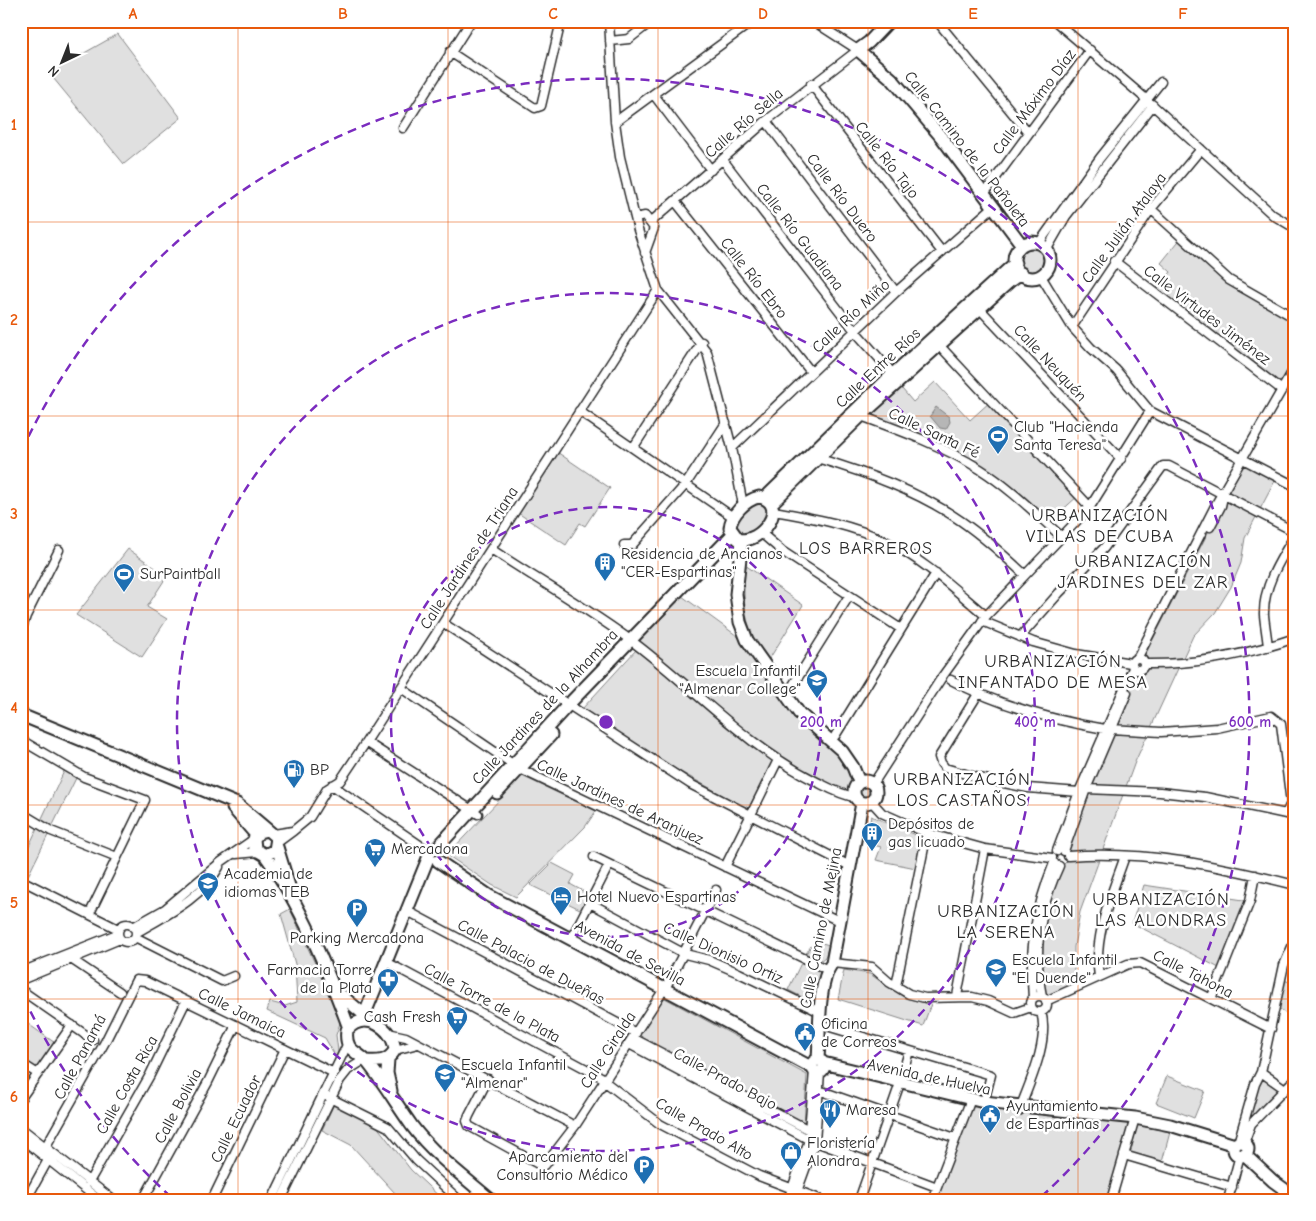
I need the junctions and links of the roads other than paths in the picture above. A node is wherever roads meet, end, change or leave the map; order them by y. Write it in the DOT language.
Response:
graph roads {
  1 [pos="471,21"];
  2 [pos="561,21"];
  3 [pos="609,21"];
  4 [pos="652,21"];
  5 [pos="753,21"];
  6 [pos="813,21"];
  7 [pos="890,21"];
  8 [pos="937,21"];
  9 [pos="1055,21"];
  10 [pos="610,41"];
  11 [pos="858,50"];
  12 [pos="1090,50"];
  13 [pos="450,52"];
  14 [pos="1161,82"];
  15 [pos="811,84"];
  16 [pos="654,95"];
  17 [pos="1146,98"];
  18 [pos="1153,105"];
  19 [pos="766,121"];
  20 [pos="615,122"];
  21 [pos="403,128"];
  22 [pos="1028,132"];
  23 [pos="1201,149"];
  24 [pos="722,160"];
  25 [pos="711,170"];
  26 [pos="984,194"];
  27 [pos="675,201"];
  28 [pos="993,207"];
  29 [pos="1151,210"];
  30 [pos="635,218"];
  31 [pos="652,221"];
  32 [pos="1295,228"];
  33 [pos="1022,245"];
  34 [pos="1043,246"];
  35 [pos="942,252"];
  36 [pos="645,253"];
  37 [pos="1114,261"];
  38 [pos="1018,268"];
  39 [pos="1041,276"];
  40 [pos="658,290"];
  41 [pos="896,292"];
  42 [pos="979,308"];
  43 [pos="1295,318"];
  44 [pos="1072,326"];
  45 [pos="855,331"];
  46 [pos="702,342"];
  47 [pos="939,345"];
  48 [pos="1295,367"];
  49 [pos="811,372"];
  50 [pos="893,374"];
  51 [pos="1282,390"];
  52 [pos="579,411"];
  53 [pos="1150,411"];
  54 [pos="861,416"];
  55 [pos="726,423"];
  56 [pos="633,448"];
  57 [pos="732,448"];
  58 [pos="817,458"];
  59 [pos="1121,459"];
  60 [pos="1242,459"];
  61 [pos="686,484"];
  62 [pos="1295,486"];
  63 [pos="1223,495"];
  64 [pos="770,504"];
  65 [pos="744,506"];
  66 [pos="1090,506"];
  67 [pos="733,517"];
  68 [pos="760,532"];
  69 [pos="1295,534"];
  70 [pos="1062,537"];
  71 [pos="740,538"];
  72 [pos="624,545"];
  73 [pos="491,549"];
  74 [pos="59,550"];
  75 [pos="936,573"];
  76 [pos="1025,575"];
  77 [pos="849,596"];
  78 [pos="984,618"];
  79 [pos="443,623"];
  80 [pos="902,629"];
  81 [pos="21,630"];
  82 [pos="1020,637"];
  83 [pos="1295,638"];
  84 [pos="633,642"];
  85 [pos="1268,647"];
  86 [pos="1142,660"];
  87 [pos="1134,667"];
  88 [pos="951,680"];
  89 [pos="401,688"];
  90 [pos="790,690"];
  91 [pos="978,694"];
  92 [pos="571,708"];
  93 [pos="21,715"];
  94 [pos="1108,729"];
  95 [pos="835,736"];
  96 [pos="21,740"];
  97 [pos="366,742"];
  98 [pos="778,760"];
  99 [pos="517,766"];
  100 [pos="866,782"];
  101 [pos="332,785"];
  102 [pos="1082,790"];
  103 [pos="224,800"];
  104 [pos="863,801"];
  105 [pos="474,812"];
  106 [pos="21,813"];
  107 [pos="750,816"];
  108 [pos="927,833"];
  109 [pos="255,837"];
  110 [pos="274,838"];
  111 [pos="985,849"];
  112 [pos="262,853"];
  113 [pos="236,854"];
  114 [pos="436,855"];
  115 [pos="1124,856"];
  116 [pos="117,857"];
  117 [pos="594,857"];
  118 [pos="1059,857"];
  119 [pos="609,865"];
  120 [pos="725,866"];
  121 [pos="850,866"];
  122 [pos="1255,875"];
  123 [pos="21,880"];
  124 [pos="1295,885"];
  125 [pos="716,890"];
  126 [pos="590,903"];
  127 [pos="296,907"];
  128 [pos="705,912"];
  129 [pos="90,913"];
  130 [pos="413,914"];
  131 [pos="839,921"];
  132 [pos="135,932"];
  133 [pos="574,933"];
  134 [pos="119,934"];
  135 [pos="1295,940"];
  136 [pos="685,954"];
  137 [pos="67,956"];
  138 [pos="392,965"];
  139 [pos="830,966"];
  140 [pos="21,972"];
  141 [pos="234,976"];
  142 [pos="1099,977"];
  143 [pos="21,980"];
  144 [pos="136,980"];
  145 [pos="666,986"];
  146 [pos="896,986"];
  147 [pos="21,990"];
  148 [pos="335,990"];
  149 [pos="120,992"];
  150 [pos="957,996"];
  151 [pos="371,997"];
  152 [pos="1033,998"];
  153 [pos="1044,998"];
  154 [pos="1211,999"];
  155 [pos="186,1001"];
  156 [pos="353,1006"];
  157 [pos="1031,1007"];
  158 [pos="1041,1012"];
  159 [pos="820,1018"];
  160 [pos="366,1019"];
  161 [pos="72,1025"];
  162 [pos="236,1025"];
  163 [pos="348,1028"];
  164 [pos="1271,1029"];
  165 [pos="388,1032"];
  166 [pos="632,1038"];
  167 [pos="93,1040"];
  168 [pos="348,1043"];
  169 [pos="418,1044"];
  170 [pos="285,1049"];
  171 [pos="909,1051"];
  172 [pos="391,1055"];
  173 [pos="365,1060"];
  174 [pos="21,1063"];
  175 [pos="818,1066"];
  176 [pos="1261,1072"];
  177 [pos="334,1073"];
  178 [pos="38,1074"];
  179 [pos="1295,1078"];
  180 [pos="488,1079"];
  181 [pos="604,1080"];
  182 [pos="899,1085"];
  183 [pos="816,1089"];
  184 [pos="1285,1089"];
  185 [pos="391,1095"];
  186 [pos="328,1096"];
  187 [pos="21,1098"];
  188 [pos="970,1102"];
  189 [pos="984,1102"];
  190 [pos="1020,1109"];
  191 [pos="890,1114"];
  192 [pos="1134,1121"];
  193 [pos="575,1126"];
  194 [pos="21,1128"];
  195 [pos="809,1130"];
  196 [pos="21,1138"];
  197 [pos="955,1138"];
  198 [pos="812,1140"];
  199 [pos="46,1146"];
  200 [pos="1240,1149"];
  201 [pos="1124,1154"];
  202 [pos="48,1160"];
  203 [pos="872,1162"];
  204 [pos="89,1182"];
  205 [pos="937,1186"];
  206 [pos="1232,1187"];
  207 [pos="1295,1189"];
  208 [pos="795,1190"];
  209 [pos="1295,1197"];
  210 [pos="94,1198"];
  211 [pos="284,1199"];
  212 [pos="26,1200"];
  213 [pos="113,1200"];
  214 [pos="143,1200"];
  215 [pos="212,1200"];
  216 [pos="272,1200"];
  217 [pos="459,1200"];
  218 [pos="491,1200"];
  219 [pos="788,1200"];
  220 [pos="794,1200"];
  221 [pos="822,1200"];
  222 [pos="858,1200"];
  223 [pos="932,1200"];
  224 [pos="1111,1200"];
  225 [pos="1228,1200"];
  1 -- 13 [label="street"];
  2 -- 13 [label="street"];
  3 -- 10 [label="street"];
  4 -- 10 [label="street"];
  5 -- 16 [label="street"];
  6 -- 11 [label="street, Calle Camino de la Pañoleta"];
  7 -- 11 [label="street"];
  8 -- 22 [label="street"];
  9 -- 12 [label="street"];
  10 -- 20 [label="street"];
  11 -- 15 [label="street, Calle Río Sella"];
  11 -- 26 [label="street, Calle Camino de la Pañoleta"];
  12 -- 17 [label="street"];
  12 -- 22 [label="street, Calle Máximo Díaz"];
  13 -- 21 [label="street"];
  14 -- 17 [label="street"];
  15 -- 19 [label="street, Calle Río Sella"];
  15 -- 35 [label="street, Calle Río Tajo"];
  16 -- 20 [label="street"];
  16 -- 25 [label="street"];
  17 -- 18 [label="street"];
  17 -- 34 [label="street"];
  18 -- 23 [label="street"];
  18 -- 34 [label="street"];
  19 -- 24 [label="street, Calle Río Sella"];
  19 -- 41 [label="street, Calle Río Duero"];
  20 -- 30 [label="street"];
  22 -- 26 [label="street, Calle Máximo Díaz"];
  23 -- 29 [label="street, Calle Julián Atalaya"];
  23 -- 32 [label="street"];
  24 -- 25 [label="street, Calle Río Sella"];
  24 -- 45 [label="street, Calle Río Guadiana"];
  25 -- 27 [label="street, Calle Río Sella"];
  26 -- 28 [label="street, Calle Camino de la Pañoleta"];
  27 -- 31 [label="street, Calle Río Sella"];
  27 -- 49 [label="street, Calle Río Ebro"];
  28 -- 33 [label="street, Calle Camino de la Pañoleta"];
  28 -- 35 [label="street, Calle Río Miño"];
  29 -- 37 [label="street, Calle Julián Atalaya"];
  29 -- 43 [label="street"];
  30 -- 31 [label="street"];
  30 -- 36 [label="street"];
  31 -- 36 [label="street"];
  33 -- 34 [label="street"];
  33 -- 38 [label="street"];
  34 -- 39 [label="street"];
  35 -- 41 [label="street, Calle Río Miño"];
  36 -- 40 [label="street"];
  37 -- 44 [label="street, Calle Julián Atalaya"];
  37 -- 51 [label="street, Calle Virtudes Jiménez"];
  38 -- 39 [label="street"];
  38 -- 42 [label="street, Calle Entre Ríos"];
  38 -- 50 [label="street, Calle Entre Ríos"];
  39 -- 44 [label="street"];
  40 -- 46 [label="street"];
  40 -- 52 [label="street, Calle Jardines de Triana"];
  41 -- 45 [label="street, Calle Río Miño"];
  42 -- 47 [label="street, Calle Entre Ríos"];
  42 -- 59 [label="street, Calle Neuquén"];
  44 -- 53 [label="street"];
  45 -- 49 [label="street, Calle Río Miño"];
  45 -- 50 [label="street, Calle Río Guadiana"];
  46 -- 55 [label="street"];
  46 -- 56 [label="street"];
  47 -- 54 [label="street, Calle Entre Ríos"];
  47 -- 66 [label="street"];
  48 -- 51 [label="street"];
  49 -- 57 [label="street, Calle Río Miño"];
  50 -- 64 [label="street, Calle Entre Ríos"];
  51 -- 60 [label="street"];
  52 -- 56 [label="street"];
  52 -- 73 [label="street, Calle Jardines de Triana"];
  53 -- 59 [label="street"];
  53 -- 60 [label="street"];
  54 -- 58 [label="street, Calle Entre Ríos"];
  54 -- 70 [label="street, Calle Santa Fé"];
  55 -- 57 [label="street"];
  55 -- 61 [label="street"];
  56 -- 61 [label="street"];
  57 -- 65 [label="street"];
  58 -- 64 [label="street, Calle Entre Ríos"];
  58 -- 76 [label="street"];
  59 -- 66 [label="street"];
  60 -- 62 [label="street"];
  60 -- 63 [label="street"];
  61 -- 67 [label="street"];
  61 -- 72 [label="street"];
  63 -- 69 [label="street"];
  63 -- 82 [label="street"];
  63 -- 86 [label="street"];
  64 -- 65 [label="street"];
  64 -- 68 [label="street"];
  64 -- 75 [label="street"];
  65 -- 67 [label="street"];
  66 -- 70 [label="street"];
  67 -- 71 [label="street"];
  68 -- 71 [label="street"];
  68 -- 77 [label="street"];
  69 -- 85 [label="street"];
  70 -- 76 [label="street"];
  71 -- 84 [label="street, Calle Jardines de la Alhambra"];
  71 -- 90 [label="street"];
  71 -- 100 [label="street"];
  73 -- 79 [label="street, Calle Jardines de Triana"];
  73 -- 84 [label="street"];
  74 -- 81 [label="street"];
  75 -- 78 [label="street"];
  75 -- 80 [label="street"];
  76 -- 78 [label="street"];
  77 -- 80 [label="street"];
  77 -- 90 [label="street"];
  78 -- 82 [label="street"];
  78 -- 100 [label="street"];
  79 -- 89 [label="street, Calle Jardines de Triana"];
  79 -- 92 [label="street"];
  80 -- 95 [label="street"];
  82 -- 87 [label="street"];
  83 -- 85 [label="street"];
  84 -- 92 [label="street, Calle Jardines de la Alhambra"];
  84 -- 98 [label="street"];
  85 -- 86 [label="street"];
  86 -- 87 [label="street"];
  86 -- 87 [label="street"];
  87 -- 94 [label="street"];
  88 -- 91 [label="street"];
  89 -- 97 [label="street, Calle Jardines de Triana"];
  89 -- 99 [label="street, Calle Jardines de Aranjuez"];
  90 -- 95 [label="street"];
  91 -- 94 [label="street"];
  91 -- 102 [label="street"];
  92 -- 99 [label="street, Calle Jardines de la Alhambra"];
  92 -- 107 [label="street"];
  93 -- 103 [label="street"];
  94 -- 102 [label="street"];
  94 -- 102 [label="street"];
  95 -- 100 [label="street"];
  96 -- 116 [label="street"];
  97 -- 101 [label="street, Calle Jardines de Triana"];
  97 -- 105 [label="street"];
  98 -- 104 [label="street"];
  98 -- 107 [label="street"];
  99 -- 105 [label="street, Calle Jardines de la Alhambra"];
  99 -- 120 [label="street, Calle Jardines de Aranjuez"];
  100 -- 104 [label="street"];
  100 -- 104 [label="street"];
  101 -- 110 [label="street, Calle Jardines de Triana"];
  101 -- 114 [label="street"];
  102 -- 118 [label="street"];
  103 -- 109 [label="street"];
  103 -- 110 [label="street"];
  104 -- 108 [label="street"];
  104 -- 121 [label="street, Calle Camino de Mejina"];
  105 -- 114 [label="street, Calle Jardines de la Alhambra"];
  106 -- 116 [label="street"];
  107 -- 120 [label="street"];
  107 -- 121 [label="street"];
  108 -- 111 [label="street"];
  108 -- 146 [label="street"];
  109 -- 110 [label="street"];
  109 -- 112 [label="street"];
  109 -- 113 [label="street"];
  110 -- 112 [label="street"];
  110 -- 127 [label="street"];
  111 -- 118 [label="street"];
  111 -- 150 [label="street"];
  112 -- 113 [label="street"];
  112 -- 127 [label="street"];
  113 -- 132 [label="street"];
  114 -- 130 [label="street, Calle Jardines de la Alhambra"];
  114 -- 133 [label="street, Avenida de Sevilla"];
  114 -- 145 [label="street, Avenida de Sevilla"];
  114 -- 151 [label="street, Calle Jardines de la Alhambra"];
  115 -- 118 [label="street"];
  115 -- 122 [label="street"];
  115 -- 142 [label="street"];
  116 -- 129 [label="street"];
  117 -- 119 [label="street"];
  118 -- 152 [label="street"];
  118 -- 153 [label="street"];
  119 -- 126 [label="street"];
  119 -- 128 [label="street"];
  120 -- 131 [label="street, Calle Jardines de Aranjuez"];
  121 -- 131 [label="street, Calle Camino de Mejina"];
  122 -- 124 [label="street"];
  122 -- 154 [label="street"];
  123 -- 129 [label="street"];
  125 -- 128 [label="street, Calle Giralda"];
  126 -- 133 [label="street"];
  126 -- 136 [label="street, Calle Dionisio Ortiz"];
  127 -- 148 [label="street"];
  128 -- 136 [label="street, Calle Giralda"];
  128 -- 139 [label="street"];
  129 -- 134 [label="street"];
  130 -- 138 [label="street, Calle Jardines de la Alhambra"];
  130 -- 166 [label="street, Calle Palacio de Dueñas"];
  131 -- 139 [label="street, Calle Camino de Mejina"];
  132 -- 134 [label="street"];
  132 -- 134 [label="street"];
  132 -- 141 [label="street"];
  133 -- 145 [label="street, Avenida de Sevilla"];
  134 -- 137 [label="street"];
  135 -- 164 [label="street"];
  136 -- 145 [label="street, Calle Giralda"];
  136 -- 159 [label="street, Calle Dionisio Ortiz"];
  137 -- 140 [label="street"];
  137 -- 143 [label="street"];
  137 -- 149 [label="street"];
  138 -- 160 [label="street, Calle Jardines de la Alhambra"];
  138 -- 181 [label="street, Calle Torre de la Plata"];
  139 -- 146 [label="street"];
  139 -- 159 [label="street, Calle Camino de Mejina"];
  142 -- 153 [label="street, Calle Tahona"];
  142 -- 154 [label="street, Calle Tahona"];
  144 -- 155 [label="street, Calle Jamaica"];
  144 -- 199 [label="street, Calle Panamá"];
  145 -- 166 [label="street, Calle Giralda"];
  145 -- 175 [label="street, Avenida de Sevilla"];
  146 -- 150 [label="street"];
  147 -- 161 [label="street"];
  148 -- 156 [label="street"];
  148 -- 163 [label="street"];
  150 -- 157 [label="street"];
  151 -- 156 [label="street"];
  151 -- 160 [label="street, Calle Jardines de la Alhambra"];
  152 -- 153 [label="street"];
  152 -- 157 [label="street"];
  153 -- 158 [label="street"];
  154 -- 164 [label="street, Calle Tahona"];
  155 -- 162 [label="street, Calle Jamaica"];
  155 -- 204 [label="street, Calle Costa Rica"];
  156 -- 160 [label="street"];
  157 -- 158 [label="street"];
  158 -- 190 [label="street"];
  159 -- 171 [label="street, Calle Dionisio Ortiz"];
  159 -- 175 [label="street, Calle Camino de Mejina"];
  160 -- 163 [label="street"];
  160 -- 165 [label="street"];
  161 -- 167 [label="street"];
  161 -- 178 [label="street"];
  162 -- 170 [label="street, Calle Jamaica"];
  162 -- 214 [label="street, Calle Bolivia"];
  163 -- 168 [label="street"];
  164 -- 176 [label="street"];
  165 -- 169 [label="street"];
  165 -- 172 [label="street"];
  166 -- 181 [label="street, Calle Giralda"];
  166 -- 195 [label="street, Calle Prado Bajo"];
  166 -- 198 [label="street, Calle Prado Bajo"];
  168 -- 173 [label="street"];
  168 -- 177 [label="street"];
  169 -- 172 [label="street"];
  169 -- 180 [label="street"];
  170 -- 177 [label="street, Calle Jamaica"];
  170 -- 215 [label="street, Calle Ecuador"];
  171 -- 182 [label="street"];
  171 -- 189 [label="street, Calle Dionisio Ortiz"];
  172 -- 173 [label="street"];
  172 -- 185 [label="street"];
  173 -- 185 [label="street"];
  173 -- 186 [label="street"];
  174 -- 178 [label="street"];
  175 -- 182 [label="street, Avenida de Huelva"];
  175 -- 183 [label="street, Calle Camino de Mejina"];
  176 -- 184 [label="street"];
  176 -- 200 [label="street"];
  177 -- 186 [label="street"];
  178 -- 187 [label="street"];
  179 -- 184 [label="street"];
  180 -- 193 [label="street"];
  180 -- 193 [label="street, Calle Giralda"];
  181 -- 193 [label="street, Calle Giralda"];
  181 -- 208 [label="street, Calle Prado Alto"];
  182 -- 188 [label="street, Avenida de Huelva"];
  182 -- 191 [label="street"];
  183 -- 191 [label="street"];
  183 -- 195 [label="street, Calle Camino de Mejina"];
  183 -- 198 [label="street, Calle Camino de Mejina"];
  184 -- 200 [label="street"];
  185 -- 218 [label="street"];
  186 -- 211 [label="street"];
  186 -- 216 [label="street"];
  186 -- 217 [label="street"];
  188 -- 189 [label="street, Avenida de Huelva"];
  188 -- 190 [label="street, Avenida de Huelva"];
  188 -- 197 [label="street"];
  189 -- 190 [label="street, Avenida de Huelva"];
  190 -- 192 [label="street, Avenida de Huelva"];
  191 -- 197 [label="street"];
  191 -- 203 [label="street"];
  192 -- 200 [label="street, Avenida de Huelva"];
  192 -- 201 [label="street"];
  194 -- 199 [label="street"];
  195 -- 198 [label="street, Calle Camino de Mejina"];
  196 -- 202 [label="street"];
  197 -- 205 [label="street"];
  198 -- 203 [label="street, Calle Prado Bajo"];
  198 -- 208 [label="street, Calle Camino de Mejina"];
  199 -- 204 [label="street"];
  200 -- 206 [label="street"];
  200 -- 207 [label="street, Avenida de Huelva"];
  200 -- 209 [label="street, Avenida de Huelva"];
  201 -- 206 [label="street"];
  201 -- 224 [label="street"];
  202 -- 210 [label="street"];
  202 -- 212 [label="street"];
  203 -- 205 [label="street, Calle Prado Bajo"];
  203 -- 222 [label="street"];
  204 -- 213 [label="street"];
  205 -- 223 [label="street"];
  206 -- 225 [label="street"];
  208 -- 219 [label="street, Calle Camino de Mejina"];
  208 -- 220 [label="street, Calle Camino de Mejina"];
  208 -- 221 [label="street, Calle Prado Alto"];
}
